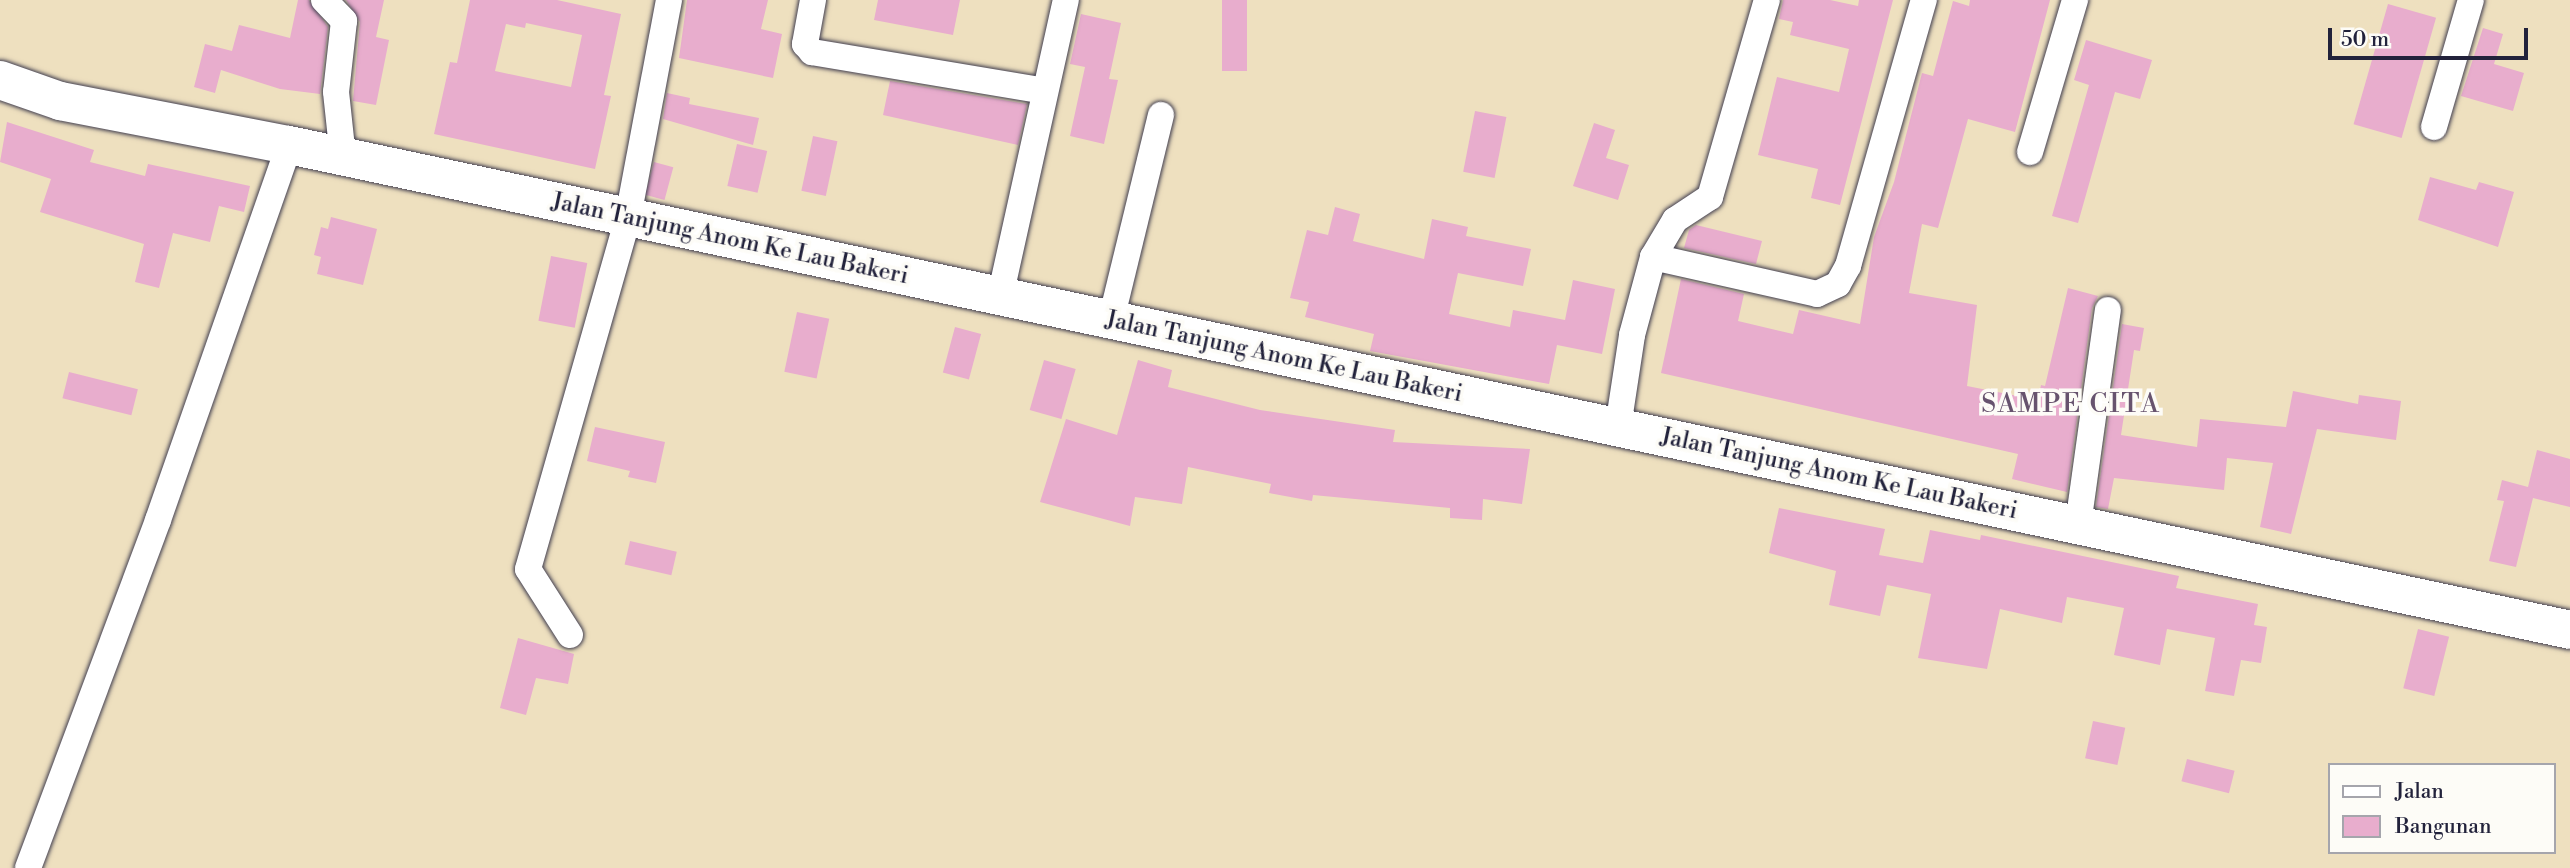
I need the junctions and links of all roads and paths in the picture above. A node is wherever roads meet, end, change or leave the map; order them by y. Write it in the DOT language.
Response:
graph roads {
  1 [pos="324,0"];
  2 [pos="669,0"];
  3 [pos="813,0"];
  4 [pos="1066,0"];
  5 [pos="1767,0"];
  6 [pos="1924,0"];
  7 [pos="2074,0"];
  8 [pos="2471,0"];
  9 [pos="0,80"];
  10 [pos="1044,90"];
  11 [pos="1161,116"];
  12 [pos="2434,127"];
  13 [pos="289,145"];
  14 [pos="2030,152"];
  15 [pos="343,157"];
  16 [pos="628,217"];
  17 [pos="1653,257"];
  18 [pos="1009,283"];
  19 [pos="2108,310"];
  20 [pos="1111,320"];
  21 [pos="1618,428"];
  22 [pos="2078,525"];
  23 [pos="2570,630"];
  24 [pos="570,635"];
  25 [pos="28,868"];
  1 -- 15 [label="street"];
  2 -- 16 [label="street"];
  3 -- 10 [label="street"];
  4 -- 10 [label="street"];
  5 -- 17 [label="street"];
  6 -- 17 [label="street"];
  7 -- 14 [label="street"];
  8 -- 12 [label="street"];
  9 -- 13 [label="main road, Jalan Tanjung Anom Ke Lau Bakeri"];
  10 -- 18 [label="street"];
  11 -- 20 [label="street"];
  13 -- 15 [label="main road, Jalan Tanjung Anom Ke Lau Bakeri"];
  13 -- 25 [label="street"];
  15 -- 16 [label="main road, Jalan Tanjung Anom Ke Lau Bakeri"];
  16 -- 18 [label="main road, Jalan Tanjung Anom Ke Lau Bakeri"];
  16 -- 24 [label="street"];
  17 -- 21 [label="street"];
  18 -- 20 [label="main road, Jalan Tanjung Anom Ke Lau Bakeri"];
  19 -- 22 [label="street"];
  20 -- 21 [label="main road, Jalan Tanjung Anom Ke Lau Bakeri"];
  21 -- 22 [label="main road, Jalan Tanjung Anom Ke Lau Bakeri"];
  22 -- 23 [label="main road, Jalan Tanjung Anom Ke Lau Bakeri"];
}
